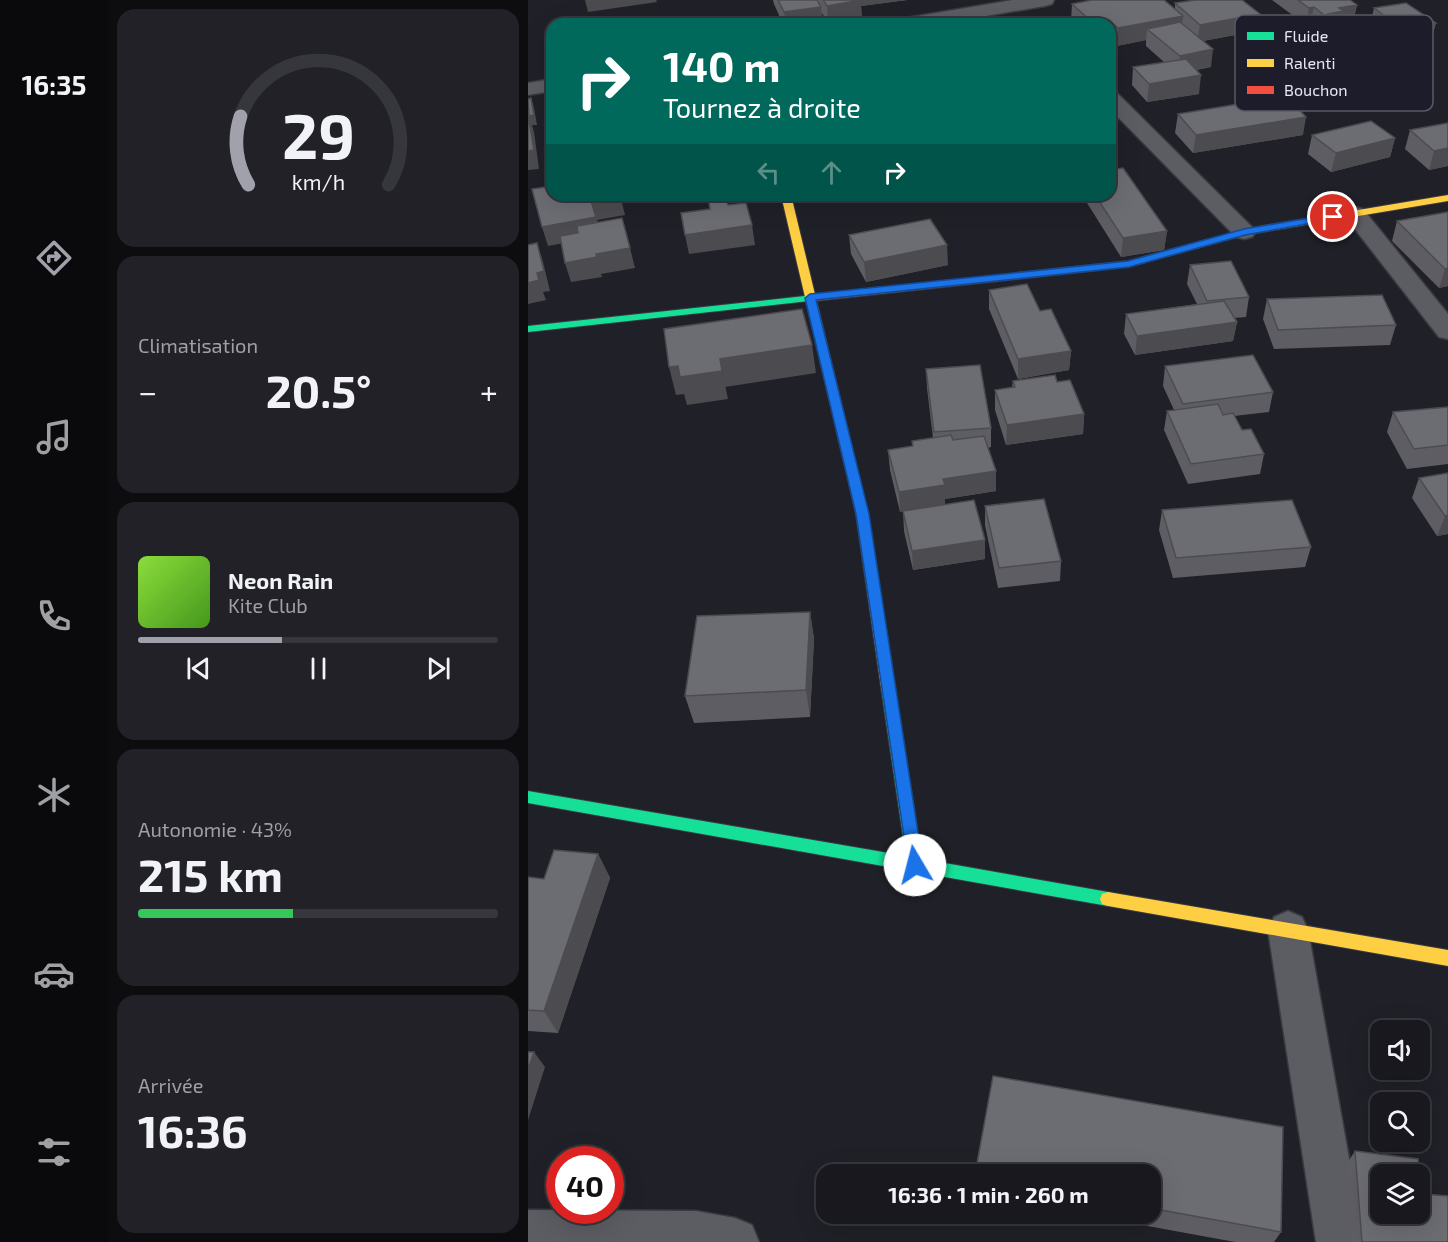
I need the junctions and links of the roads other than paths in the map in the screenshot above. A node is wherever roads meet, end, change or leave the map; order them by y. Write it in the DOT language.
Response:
graph roads {
  1 [pos="1045,0"];
  2 [pos="961,18"];
  3 [pos="546,86"];
  4 [pos="528,89"];
  5 [pos="1116,103"];
  6 [pos="1448,198"];
  7 [pos="787,201"];
  8 [pos="1355,214"];
  9 [pos="1244,232"];
  10 [pos="810,298"];
  11 [pos="528,329"];
  12 [pos="1448,331"];
  13 [pos="528,797"];
  14 [pos="915,865"];
  15 [pos="1288,930"];
  16 [pos="1448,958"];
  17 [pos="528,1234"];
  18 [pos="735,1242"];
  19 [pos="1340,1242"];
  1 -- 2 [label="street"];
  3 -- 4 [label="street"];
  5 -- 9 [label="street"];
  6 -- 8 [label="street"];
  7 -- 10 [label="street"];
  8 -- 9 [label="street"];
  8 -- 12 [label="street"];
  9 -- 10 [label="street"];
  10 -- 11 [label="street"];
  10 -- 14 [label="street"];
  13 -- 14 [label="street"];
  14 -- 15 [label="street"];
  15 -- 16 [label="street"];
  15 -- 19 [label="street"];
  17 -- 18 [label="street"];
}
